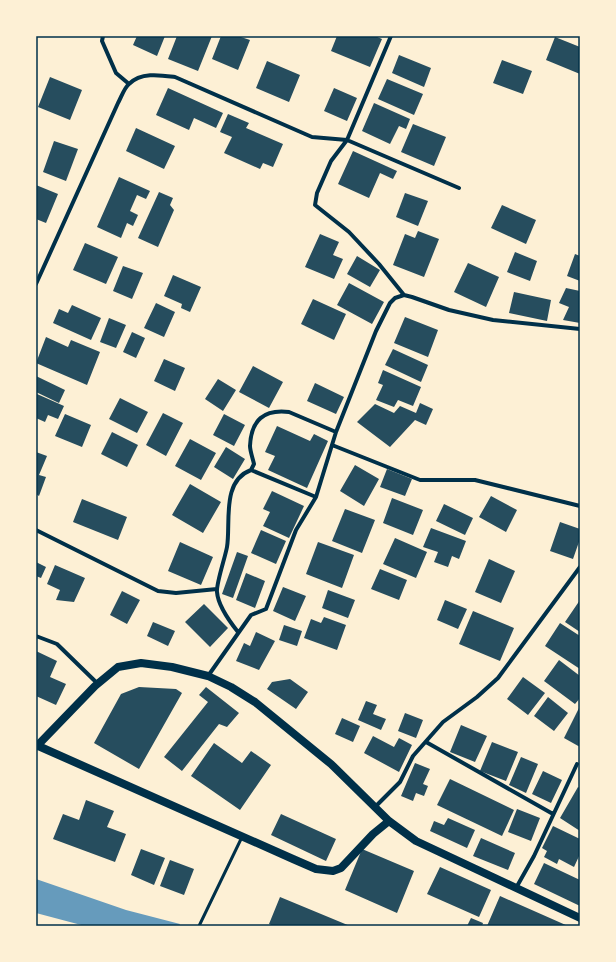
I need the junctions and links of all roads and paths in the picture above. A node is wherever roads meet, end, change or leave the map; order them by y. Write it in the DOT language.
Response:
graph roads {
  1 [pos="103,36"];
  2 [pos="391,36"];
  3 [pos="129,84"];
  4 [pos="347,140"];
  5 [pos="458,188"];
  6 [pos="36,284"];
  7 [pos="404,295"];
  8 [pos="580,329"];
  9 [pos="336,432"];
  10 [pos="332,445"];
  11 [pos="251,470"];
  12 [pos="316,497"];
  13 [pos="580,506"];
  14 [pos="36,530"];
  15 [pos="580,567"];
  16 [pos="217,589"];
  17 [pos="238,632"];
  18 [pos="36,636"];
  19 [pos="208,676"];
  20 [pos="98,684"];
  21 [pos="426,742"];
  22 [pos="37,745"];
  23 [pos="577,764"];
  24 [pos="374,808"];
  25 [pos="553,814"];
  26 [pos="389,821"];
  27 [pos="242,837"];
  28 [pos="516,888"];
  29 [pos="580,918"];
  30 [pos="199,926"];
  1 -- 3 [label="street"];
  2 -- 4 [label="street"];
  3 -- 4 [label="street"];
  3 -- 6 [label="street"];
  4 -- 5 [label="street"];
  4 -- 7 [label="street"];
  7 -- 8 [label="street"];
  7 -- 9 [label="street"];
  9 -- 10 [label="street"];
  9 -- 11 [label="street"];
  10 -- 12 [label="street"];
  10 -- 13 [label="street"];
  11 -- 12 [label="street"];
  11 -- 16 [label="street"];
  12 -- 17 [label="street"];
  14 -- 16 [label="street"];
  15 -- 21 [label="street"];
  16 -- 17 [label="street"];
  17 -- 19 [label="street"];
  18 -- 20 [label="street"];
  19 -- 20 [label="main road"];
  19 -- 24 [label="main road"];
  20 -- 22 [label="main road"];
  21 -- 24 [label="street"];
  21 -- 25 [label="street"];
  22 -- 27 [label="main road"];
  23 -- 25 [label="street"];
  24 -- 26 [label="main road"];
  25 -- 28 [label="street"];
  26 -- 27 [label="main road"];
  26 -- 28 [label="main road"];
  27 -- 30 [label="lane"];
  28 -- 29 [label="main road"];
}
